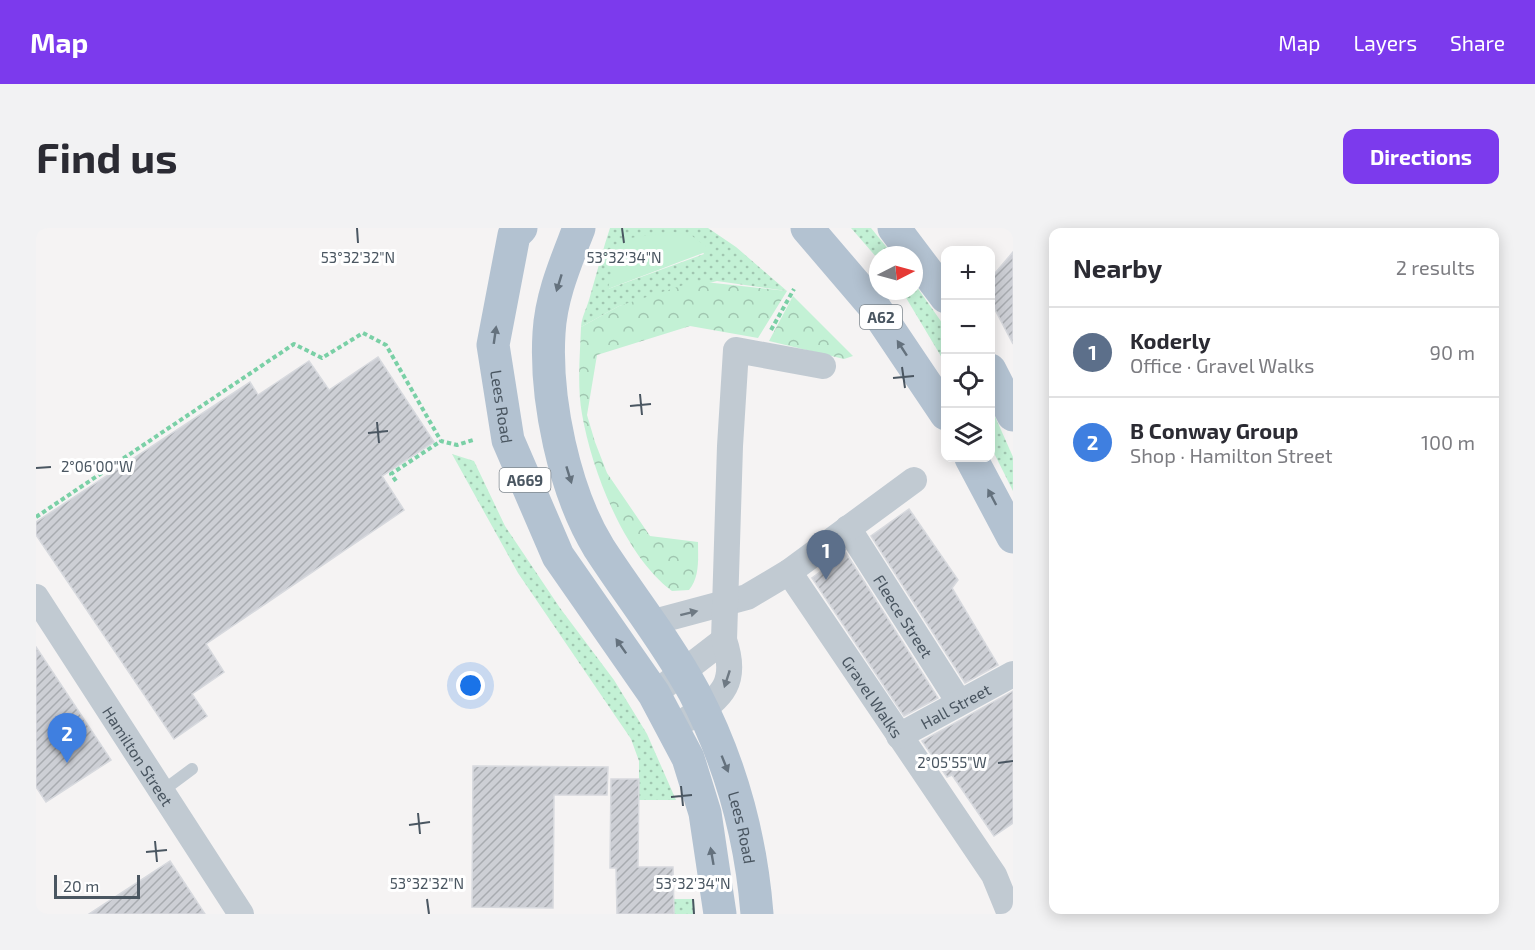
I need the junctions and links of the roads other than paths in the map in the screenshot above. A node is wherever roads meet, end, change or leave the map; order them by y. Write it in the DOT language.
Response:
graph roads {
  1 [pos="579,228"];
  2 [pos="807,228"];
  3 [pos="894,228"];
  4 [pos="516,230"];
  5 [pos="941,292"];
  6 [pos="823,366"];
  7 [pos="995,380"];
  8 [pos="941,408"];
  9 [pos="1013,415"];
  10 [pos="973,462"];
  11 [pos="914,480"];
  12 [pos="848,528"];
  13 [pos="1013,537"];
  14 [pos="789,572"];
  15 [pos="36,597"];
  16 [pos="727,602"];
  17 [pos="650,623"];
  18 [pos="724,640"];
  19 [pos="682,671"];
  20 [pos="1013,674"];
  21 [pos="654,694"];
  22 [pos="959,702"];
  23 [pos="703,710"];
  24 [pos="673,728"];
  25 [pos="899,736"];
  26 [pos="192,769"];
  27 [pos="161,792"];
  28 [pos="1011,913"];
  29 [pos="242,914"];
  30 [pos="720,914"];
  31 [pos="758,914"];
  1 -- 17 [label="main road, Lees Road / A669, one-way"];
  8 -- 2 [label="main road, A62, one-way"];
  3 -- 5 [label="main road"];
  21 -- 4 [label="main road, Lees Road / A669, one-way"];
  6 -- 16 [label="street"];
  7 -- 9 [label="main road"];
  13 -- 10 [label="main road, one-way"];
  11 -- 12 [label="street"];
  12 -- 14 [label="street"];
  12 -- 22 [label="street, Fleece Street"];
  14 -- 16 [label="street"];
  14 -- 25 [label="street, Gravel Walks"];
  15 -- 27 [label="street, Hamilton Street"];
  17 -- 16 [label="street, one-way"];
  16 -- 18 [label="street"];
  17 -- 19 [label="main road, Lees Road / A669"];
  18 -- 19 [label="street"];
  18 -- 23 [label="street, one-way"];
  19 -- 21 [label="street"];
  19 -- 23 [label="main road, Lees Road / A669"];
  20 -- 22 [label="street, Hall Street"];
  21 -- 24 [label="main road, Lees Road / A669"];
  22 -- 25 [label="street, Hall Street"];
  23 -- 24 [label="street"];
  23 -- 31 [label="main road, Lees Road / A669, one-way"];
  30 -- 24 [label="main road, Lees Road / A669, one-way"];
  25 -- 28 [label="street, Gravel Walks"];
  26 -- 27 [label="lane"];
  27 -- 29 [label="street, Hamilton Street"];
}
